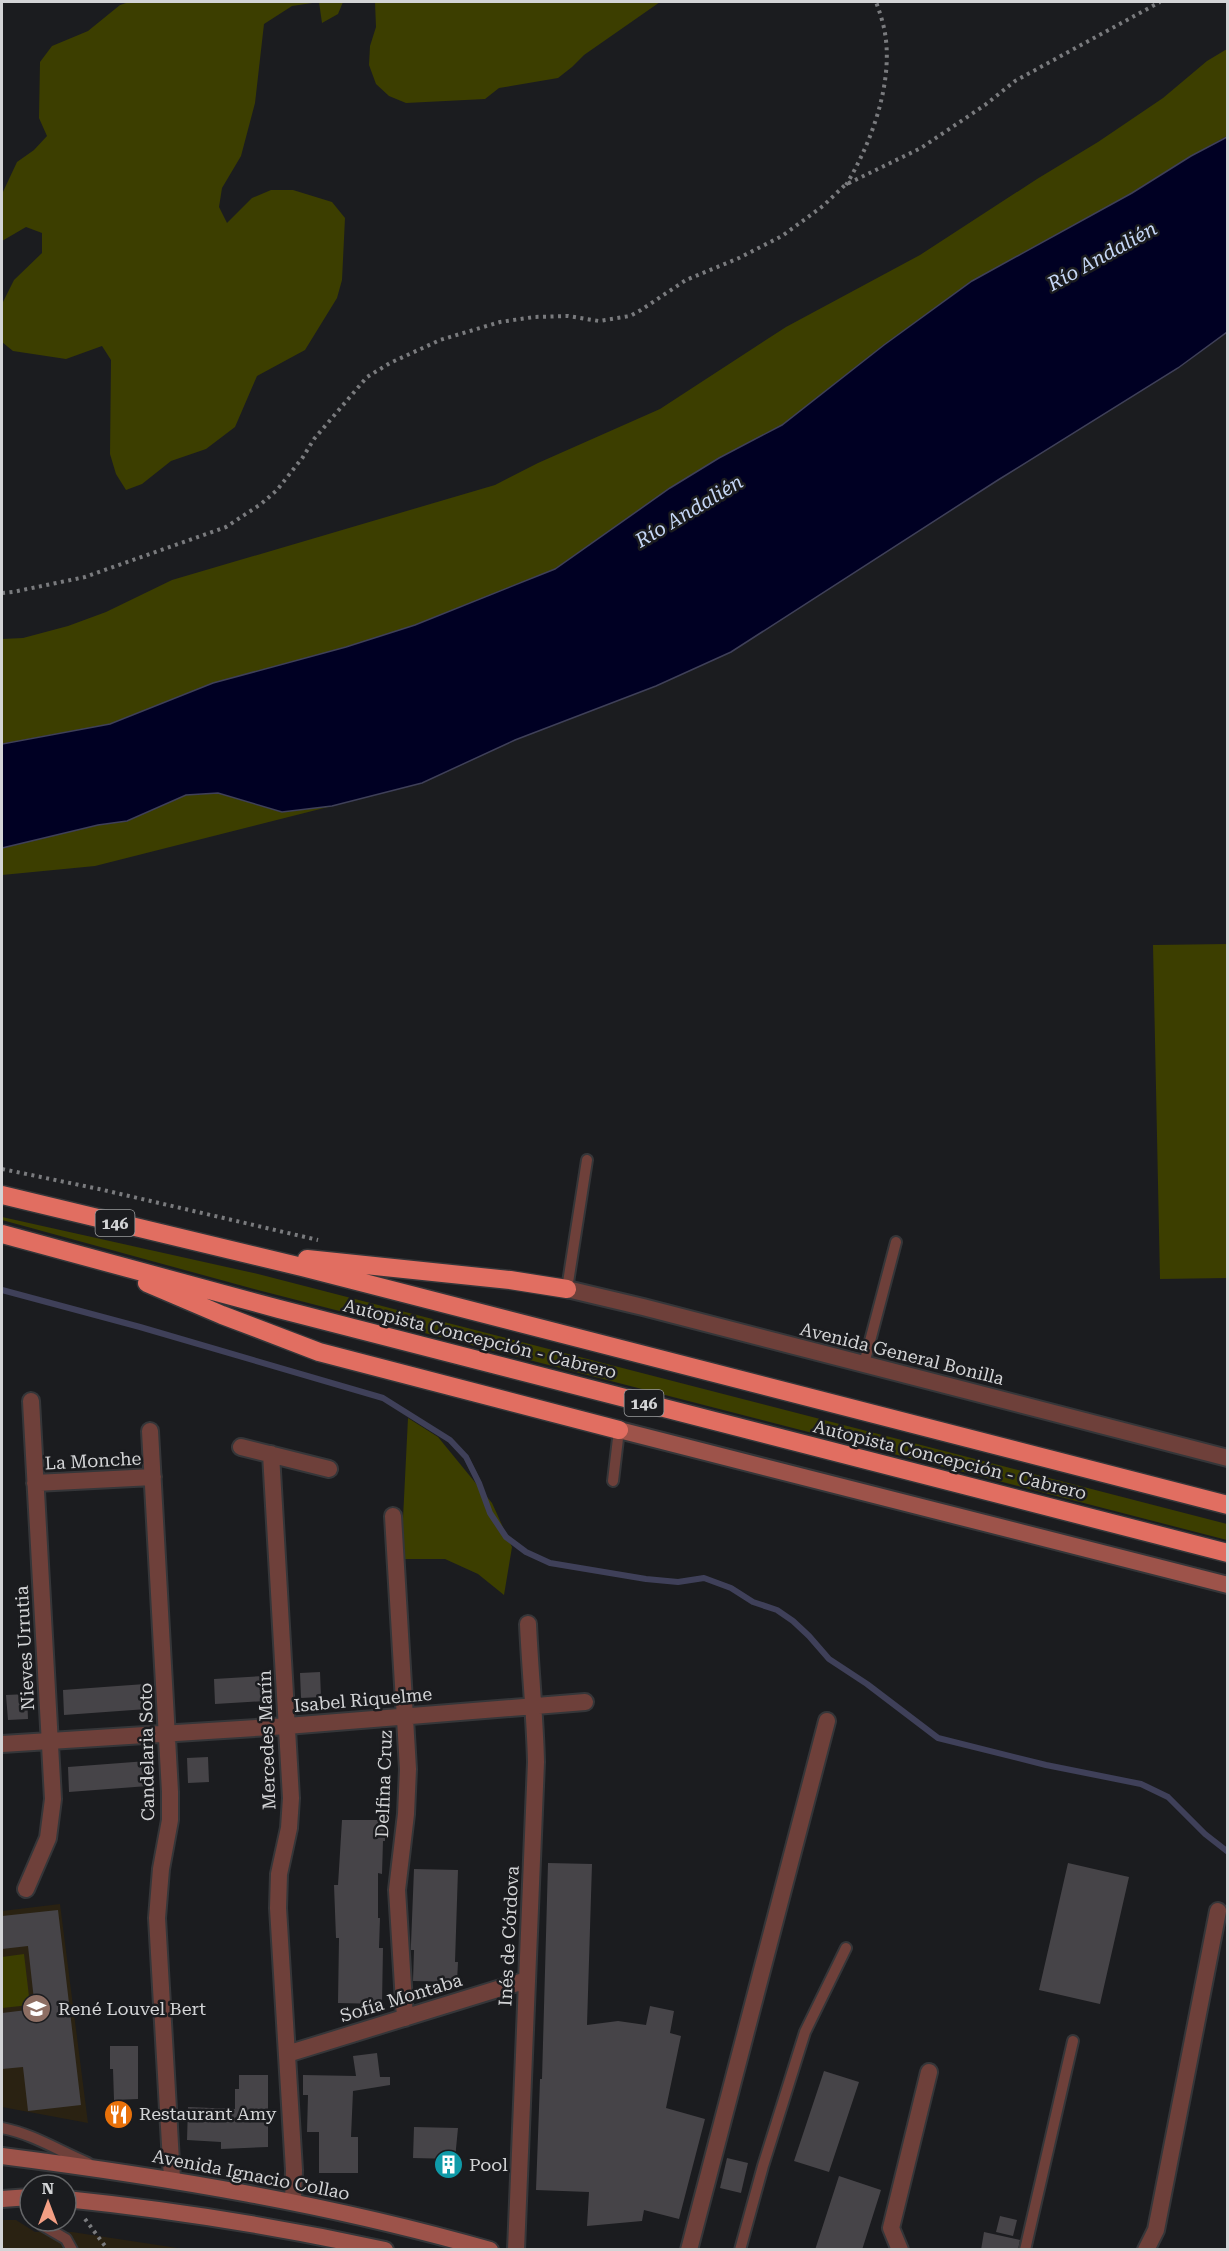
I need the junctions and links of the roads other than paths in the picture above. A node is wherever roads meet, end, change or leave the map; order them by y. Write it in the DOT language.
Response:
graph roads {
  1 [pos="586,1160"];
  2 [pos="2,1195"];
  3 [pos="2,1234"];
  4 [pos="896,1242"];
  5 [pos="62,1250"];
  6 [pos="229,1250"];
  7 [pos="567,1289"];
  8 [pos="864,1364"];
  9 [pos="31,1401"];
  10 [pos="619,1430"];
  11 [pos="150,1431"];
  12 [pos="241,1447"];
  13 [pos="271,1454"];
  14 [pos="1227,1458"];
  15 [pos="329,1469"];
  16 [pos="153,1477"];
  17 [pos="613,1481"];
  18 [pos="35,1483"];
  19 [pos="1227,1505"];
  20 [pos="393,1516"];
  21 [pos="1227,1553"];
  22 [pos="1227,1585"];
  23 [pos="528,1624"];
  24 [pos="585,1702"];
  25 [pos="535,1705"];
  26 [pos="406,1716"];
  27 [pos="827,1721"];
  28 [pos="288,1726"];
  29 [pos="169,1733"];
  30 [pos="50,1740"];
  31 [pos="2,1744"];
  32 [pos="26,1889"];
  33 [pos="1218,1911"];
  34 [pos="846,1948"];
  35 [pos="527,1980"];
  36 [pos="405,2018"];
  37 [pos="1073,2041"];
  38 [pos="287,2054"];
  39 [pos="929,2072"];
  40 [pos="2,2128"];
  41 [pos="2,2156"];
  42 [pos="105,2169"];
  43 [pos="172,2179"];
  44 [pos="2,2199"];
  45 [pos="18,2199"];
  46 [pos="78,2200"];
  47 [pos="293,2202"];
  48 [pos="56,2233"];
  49 [pos="72,2250"];
  50 [pos="385,2250"];
  51 [pos="490,2250"];
  52 [pos="516,2250"];
  53 [pos="688,2250"];
  54 [pos="740,2250"];
  55 [pos="900,2250"];
  56 [pos="1025,2250"];
  57 [pos="1146,2250"];
  1 -- 7 [label="lane"];
  2 -- 6 [label="highway, Autopista Concepción - Cabrero / 146"];
  3 -- 5 [label="highway, Autopista Concepción - Cabrero / 146"];
  4 -- 8 [label="lane"];
  5 -- 10 [label="highway"];
  5 -- 21 [label="highway, Autopista Concepción - Cabrero / 146"];
  6 -- 7 [label="highway"];
  6 -- 19 [label="highway, Autopista Concepción - Cabrero / 146"];
  7 -- 8 [label="street, Avenida General Bonilla"];
  8 -- 14 [label="street, Avenida General Bonilla"];
  9 -- 18 [label="street, Nieves Urrutia"];
  10 -- 17 [label="lane"];
  10 -- 22 [label="main road"];
  11 -- 16 [label="street, Candelaria Soto"];
  12 -- 13 [label="street"];
  13 -- 15 [label="street"];
  13 -- 28 [label="street, Mercedes Marín"];
  16 -- 18 [label="street, La Monche"];
  16 -- 29 [label="street, Candelaria Soto"];
  18 -- 30 [label="street, Nieves Urrutia"];
  20 -- 26 [label="street, Delfina Cruz"];
  23 -- 25 [label="street, Inés de Córdova"];
  24 -- 25 [label="street, Isabel Riquelme"];
  25 -- 26 [label="street, Isabel Riquelme"];
  25 -- 35 [label="street, Inés de Córdova"];
  26 -- 28 [label="street, Isabel Riquelme"];
  26 -- 36 [label="street, Delfina Cruz"];
  27 -- 53 [label="street"];
  28 -- 29 [label="street, Isabel Riquelme"];
  28 -- 38 [label="street, Mercedes Marín"];
  29 -- 30 [label="street, Isabel Riquelme"];
  29 -- 43 [label="street, Candelaria Soto"];
  30 -- 31 [label="street, Isabel Riquelme"];
  30 -- 32 [label="street, Nieves Urrutia"];
  33 -- 57 [label="street"];
  34 -- 54 [label="lane"];
  35 -- 36 [label="street, Sofía Montaba"];
  35 -- 52 [label="street, Inés de Córdova"];
  36 -- 38 [label="street, Sofía Montaba"];
  37 -- 56 [label="lane"];
  38 -- 47 [label="street, Mercedes Marín"];
  39 -- 55 [label="street"];
  40 -- 42 [label="lane"];
  41 -- 42 [label="main road, Avenida Ignacio Collao"];
  42 -- 43 [label="main road, Avenida Ignacio Collao"];
  43 -- 47 [label="main road, Avenida Ignacio Collao"];
  44 -- 45 [label="main road"];
  46 -- 50 [label="main road"];
  47 -- 51 [label="main road, Avenida Ignacio Collao"];
  48 -- 49 [label="lane"];
}
